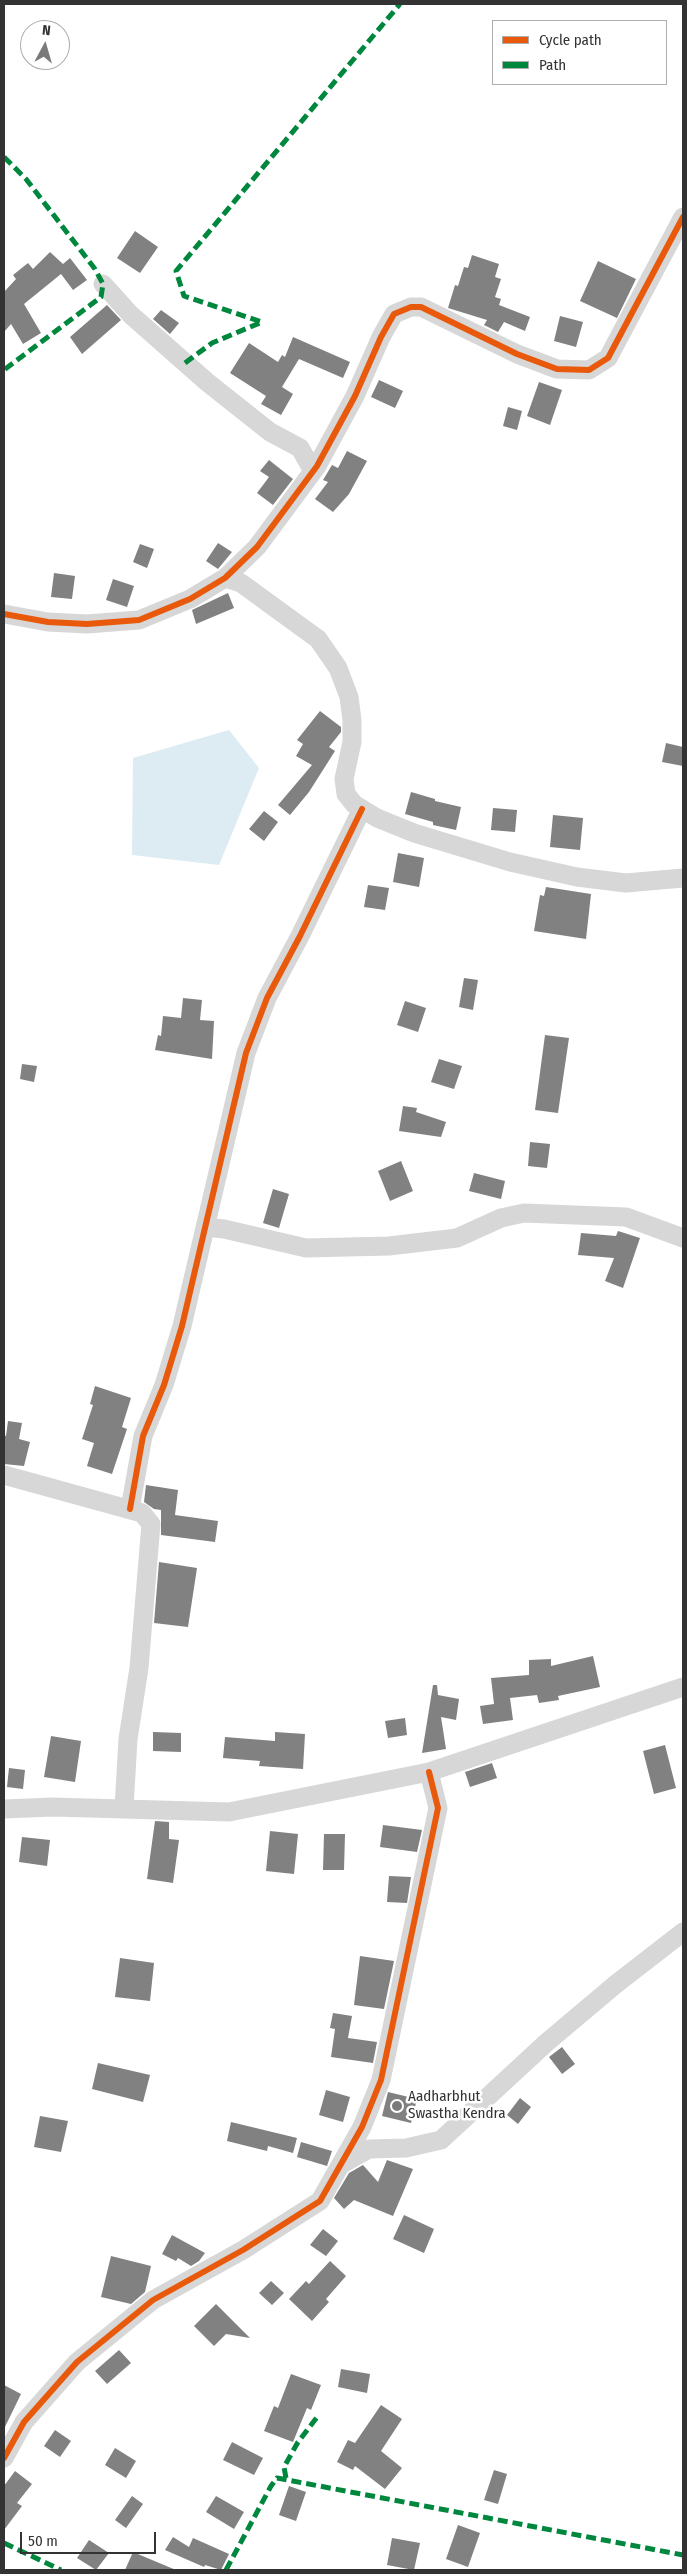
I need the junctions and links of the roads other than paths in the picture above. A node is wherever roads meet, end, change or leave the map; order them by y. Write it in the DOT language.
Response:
graph roads {
  1 [pos="683,217"];
  2 [pos="103,284"];
  3 [pos="313,471"];
  4 [pos="226,578"];
  5 [pos="4,614"];
  6 [pos="362,809"];
  7 [pos="683,878"];
  8 [pos="206,1227"];
  9 [pos="683,1238"];
  10 [pos="4,1475"];
  11 [pos="130,1509"];
  12 [pos="683,1687"];
  13 [pos="429,1772"];
  14 [pos="124,1808"];
  15 [pos="4,1809"];
  16 [pos="683,1932"];
  17 [pos="341,2165"];
  18 [pos="4,2458"];
  1 -- 3 [label="street"];
  2 -- 3 [label="street"];
  3 -- 4 [label="street"];
  4 -- 5 [label="street"];
  4 -- 6 [label="street"];
  6 -- 7 [label="street"];
  6 -- 8 [label="street"];
  8 -- 9 [label="street"];
  8 -- 11 [label="street"];
  10 -- 11 [label="street"];
  11 -- 14 [label="street"];
  12 -- 13 [label="street"];
  13 -- 14 [label="street"];
  13 -- 17 [label="street"];
  14 -- 15 [label="street"];
  16 -- 17 [label="street"];
  17 -- 18 [label="street"];
}
